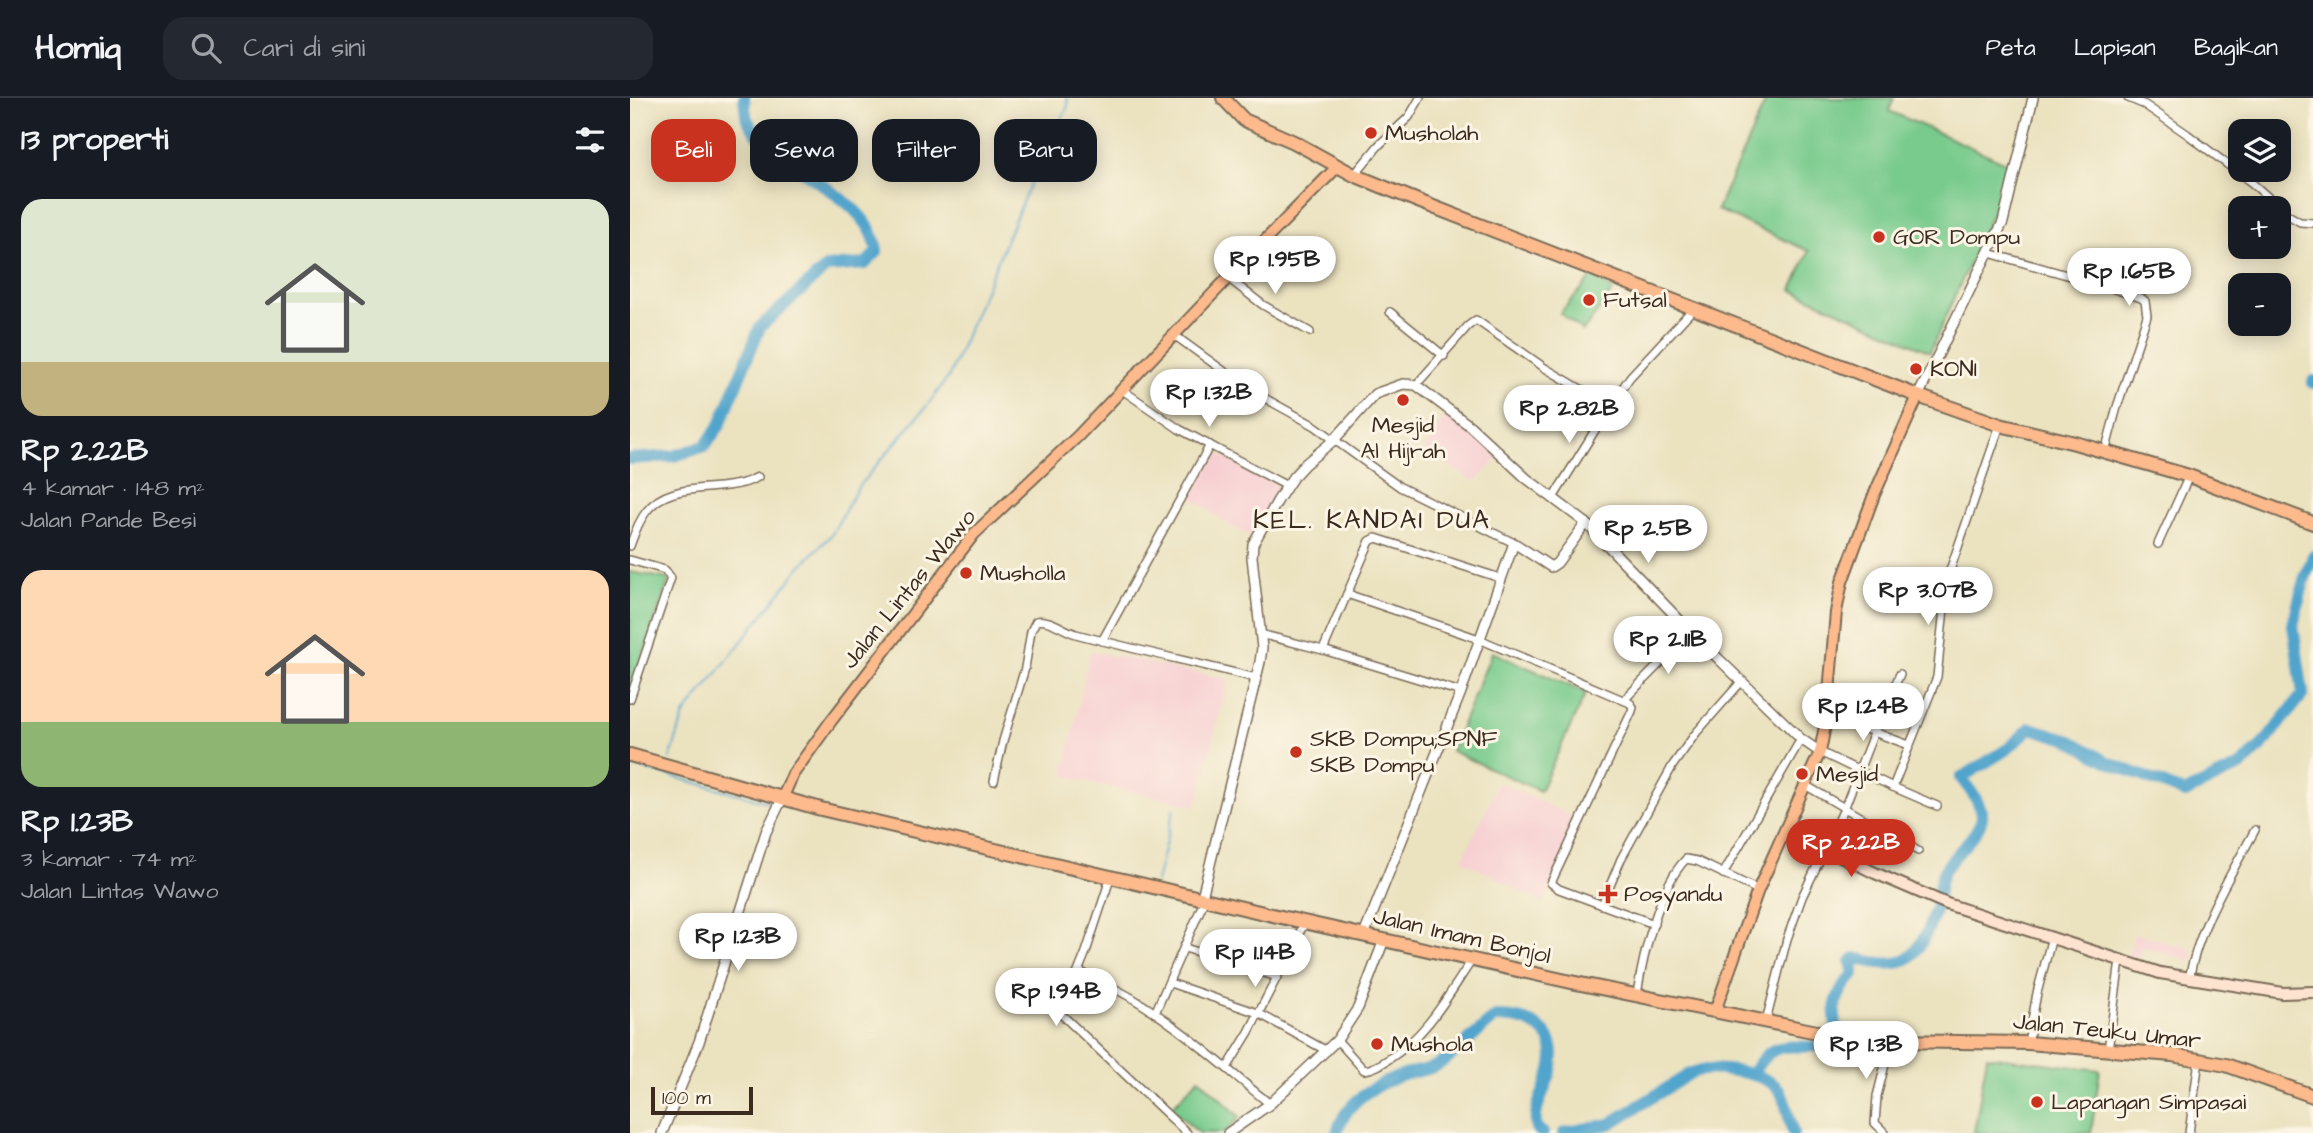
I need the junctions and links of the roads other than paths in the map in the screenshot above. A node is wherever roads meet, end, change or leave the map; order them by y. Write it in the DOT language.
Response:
graph roads {
  1 [pos="1223,98"];
  2 [pos="1420,98"];
  3 [pos="2033,98"];
  4 [pos="2128,98"];
  5 [pos="1236,107"];
  6 [pos="1334,164"];
  7 [pos="1354,175"];
  8 [pos="2313,223"];
  9 [pos="1989,253"];
  10 [pos="1228,278"];
  11 [pos="1695,307"];
  12 [pos="1390,312"];
  13 [pos="1310,332"];
  14 [pos="1174,335"];
  15 [pos="1444,356"];
  16 [pos="1416,385"];
  17 [pos="1121,389"];
  18 [pos="1919,396"];
  19 [pos="1610,406"];
  20 [pos="2000,425"];
  21 [pos="1334,440"];
  22 [pos="1210,445"];
  23 [pos="2105,452"];
  24 [pos="758,477"];
  25 [pos="2189,477"];
  26 [pos="1287,486"];
  27 [pos="1553,498"];
  28 [pos="1586,523"];
  29 [pos="2313,523"];
  30 [pos="1514,543"];
  31 [pos="2158,544"];
  32 [pos="630,547"];
  33 [pos="630,560"];
  34 [pos="1500,578"];
  35 [pos="1347,594"];
  36 [pos="1689,631"];
  37 [pos="1260,634"];
  38 [pos="1479,639"];
  39 [pos="1102,641"];
  40 [pos="1323,650"];
  41 [pos="1900,674"];
  42 [pos="1256,678"];
  43 [pos="1742,681"];
  44 [pos="1461,692"];
  45 [pos="630,699"];
  46 [pos="1624,700"];
  47 [pos="1827,715"];
  48 [pos="1874,732"];
  49 [pos="1801,738"];
  50 [pos="1909,745"];
  51 [pos="1819,752"];
  52 [pos="630,755"];
  53 [pos="1858,771"];
  54 [pos="994,781"];
  55 [pos="1805,785"];
  56 [pos="1893,787"];
  57 [pos="782,799"];
  58 [pos="1937,806"];
  59 [pos="1844,809"];
  60 [pos="1786,829"];
  61 [pos="2255,830"];
  62 [pos="1825,849"];
  63 [pos="1918,850"];
  64 [pos="1723,874"];
  65 [pos="1111,876"];
  66 [pos="1758,890"];
  67 [pos="1204,898"];
  68 [pos="1602,905"];
  69 [pos="1305,922"];
  70 [pos="1654,924"];
  71 [pos="1364,935"];
  72 [pos="2052,937"];
  73 [pos="1384,940"];
  74 [pos="1185,948"];
  75 [pos="1472,959"];
  76 [pos="2120,961"];
  77 [pos="1079,971"];
  78 [pos="1277,977"];
  79 [pos="2189,979"];
  80 [pos="1170,983"];
  81 [pos="2313,992"];
  82 [pos="1637,994"];
  83 [pos="1716,1011"];
  84 [pos="1155,1013"];
  85 [pos="1258,1013"];
  86 [pos="1766,1021"];
  87 [pos="1337,1040"];
  88 [pos="1891,1041"];
  89 [pos="2028,1043"];
  90 [pos="2108,1050"];
  91 [pos="1327,1051"];
  92 [pos="2199,1060"];
  93 [pos="1227,1068"];
  94 [pos="2313,1096"];
  95 [pos="1270,1104"];
  96 [pos="662,1133"];
  97 [pos="1187,1133"];
  98 [pos="1228,1133"];
  99 [pos="1885,1133"];
  100 [pos="2189,1133"];
  1 -- 5 [label="highway"];
  2 -- 7 [label="street"];
  3 -- 9 [label="street"];
  4 -- 8 [label="street"];
  5 -- 6 [label="highway"];
  6 -- 7 [label="highway"];
  6 -- 10 [label="main road, Jalan Lintas Wawo"];
  7 -- 11 [label="highway"];
  9 -- 18 [label="street"];
  9 -- 23 [label="street"];
  10 -- 13 [label="street"];
  10 -- 14 [label="main road, Jalan Lintas Wawo"];
  11 -- 18 [label="highway"];
  11 -- 19 [label="street"];
  12 -- 15 [label="street"];
  14 -- 17 [label="main road, Jalan Lintas Wawo"];
  14 -- 21 [label="street"];
  15 -- 16 [label="street"];
  15 -- 19 [label="street"];
  16 -- 21 [label="street"];
  16 -- 27 [label="street"];
  17 -- 22 [label="street"];
  17 -- 57 [label="main road, Jalan Lintas Wawo"];
  18 -- 20 [label="highway"];
  18 -- 47 [label="main road"];
  19 -- 27 [label="street"];
  20 -- 23 [label="highway"];
  20 -- 50 [label="street"];
  21 -- 26 [label="street"];
  21 -- 30 [label="street"];
  22 -- 26 [label="street"];
  22 -- 39 [label="street"];
  23 -- 25 [label="highway"];
  24 -- 32 [label="street"];
  25 -- 29 [label="highway"];
  25 -- 31 [label="street"];
  26 -- 37 [label="street"];
  27 -- 28 [label="street"];
  28 -- 30 [label="street"];
  28 -- 36 [label="street"];
  30 -- 34 [label="street"];
  33 -- 45 [label="street"];
  34 -- 35 [label="street"];
  34 -- 38 [label="street"];
  35 -- 38 [label="street"];
  35 -- 40 [label="street"];
  36 -- 43 [label="street"];
  36 -- 46 [label="street"];
  37 -- 40 [label="street"];
  37 -- 42 [label="street"];
  38 -- 44 [label="street"];
  38 -- 46 [label="street"];
  39 -- 42 [label="street"];
  39 -- 54 [label="street"];
  40 -- 44 [label="street"];
  41 -- 48 [label="street"];
  42 -- 67 [label="street"];
  43 -- 49 [label="street"];
  43 -- 68 [label="street"];
  44 -- 71 [label="street"];
  46 -- 68 [label="street"];
  47 -- 48 [label="street"];
  47 -- 51 [label="main road"];
  48 -- 50 [label="street"];
  48 -- 53 [label="street"];
  49 -- 51 [label="street"];
  49 -- 64 [label="street"];
  50 -- 56 [label="street"];
  51 -- 53 [label="street"];
  51 -- 55 [label="main road"];
  52 -- 57 [label="highway"];
  53 -- 56 [label="street"];
  53 -- 59 [label="street"];
  55 -- 59 [label="street"];
  55 -- 60 [label="main road"];
  56 -- 58 [label="street"];
  57 -- 65 [label="highway, Jalan Imam Bonjol"];
  57 -- 96 [label="street, Jalan Lintas Wawo"];
  59 -- 62 [label="street"];
  59 -- 63 [label="street"];
  60 -- 62 [label="main road"];
  60 -- 66 [label="main road"];
  61 -- 79 [label="street"];
  62 -- 72 [label="main road"];
  62 -- 86 [label="street"];
  64 -- 66 [label="street"];
  64 -- 70 [label="street"];
  65 -- 67 [label="highway, Jalan Imam Bonjol"];
  65 -- 77 [label="street"];
  66 -- 83 [label="main road"];
  67 -- 69 [label="highway, Jalan Imam Bonjol"];
  67 -- 74 [label="street"];
  68 -- 70 [label="street"];
  69 -- 71 [label="highway, Jalan Imam Bonjol"];
  69 -- 78 [label="street"];
  70 -- 82 [label="street"];
  71 -- 73 [label="highway, Jalan Imam Bonjol"];
  72 -- 76 [label="main road"];
  72 -- 89 [label="street"];
  73 -- 75 [label="highway, Jalan Imam Bonjol"];
  73 -- 87 [label="street"];
  74 -- 78 [label="street"];
  74 -- 80 [label="street"];
  75 -- 82 [label="highway, Jalan Imam Bonjol"];
  75 -- 87 [label="street"];
  76 -- 79 [label="main road"];
  76 -- 90 [label="street"];
  77 -- 84 [label="street"];
  77 -- 97 [label="street"];
  78 -- 85 [label="street"];
  79 -- 81 [label="main road"];
  80 -- 84 [label="street"];
  80 -- 85 [label="street"];
  82 -- 83 [label="highway, Jalan Imam Bonjol"];
  83 -- 86 [label="highway, Jalan Imam Bonjol"];
  84 -- 93 [label="street"];
  85 -- 91 [label="street"];
  85 -- 93 [label="street"];
  86 -- 88 [label="highway, Jalan Imam Bonjol"];
  87 -- 91 [label="street"];
  88 -- 89 [label="highway, Jalan Teuku Umar"];
  88 -- 99 [label="street"];
  89 -- 90 [label="highway, Jalan Teuku Umar"];
  90 -- 92 [label="highway, Jalan Teuku Umar"];
  91 -- 95 [label="street"];
  92 -- 94 [label="highway, Jalan Teuku Umar"];
  92 -- 100 [label="street"];
  93 -- 95 [label="street"];
  95 -- 98 [label="street"];
}
